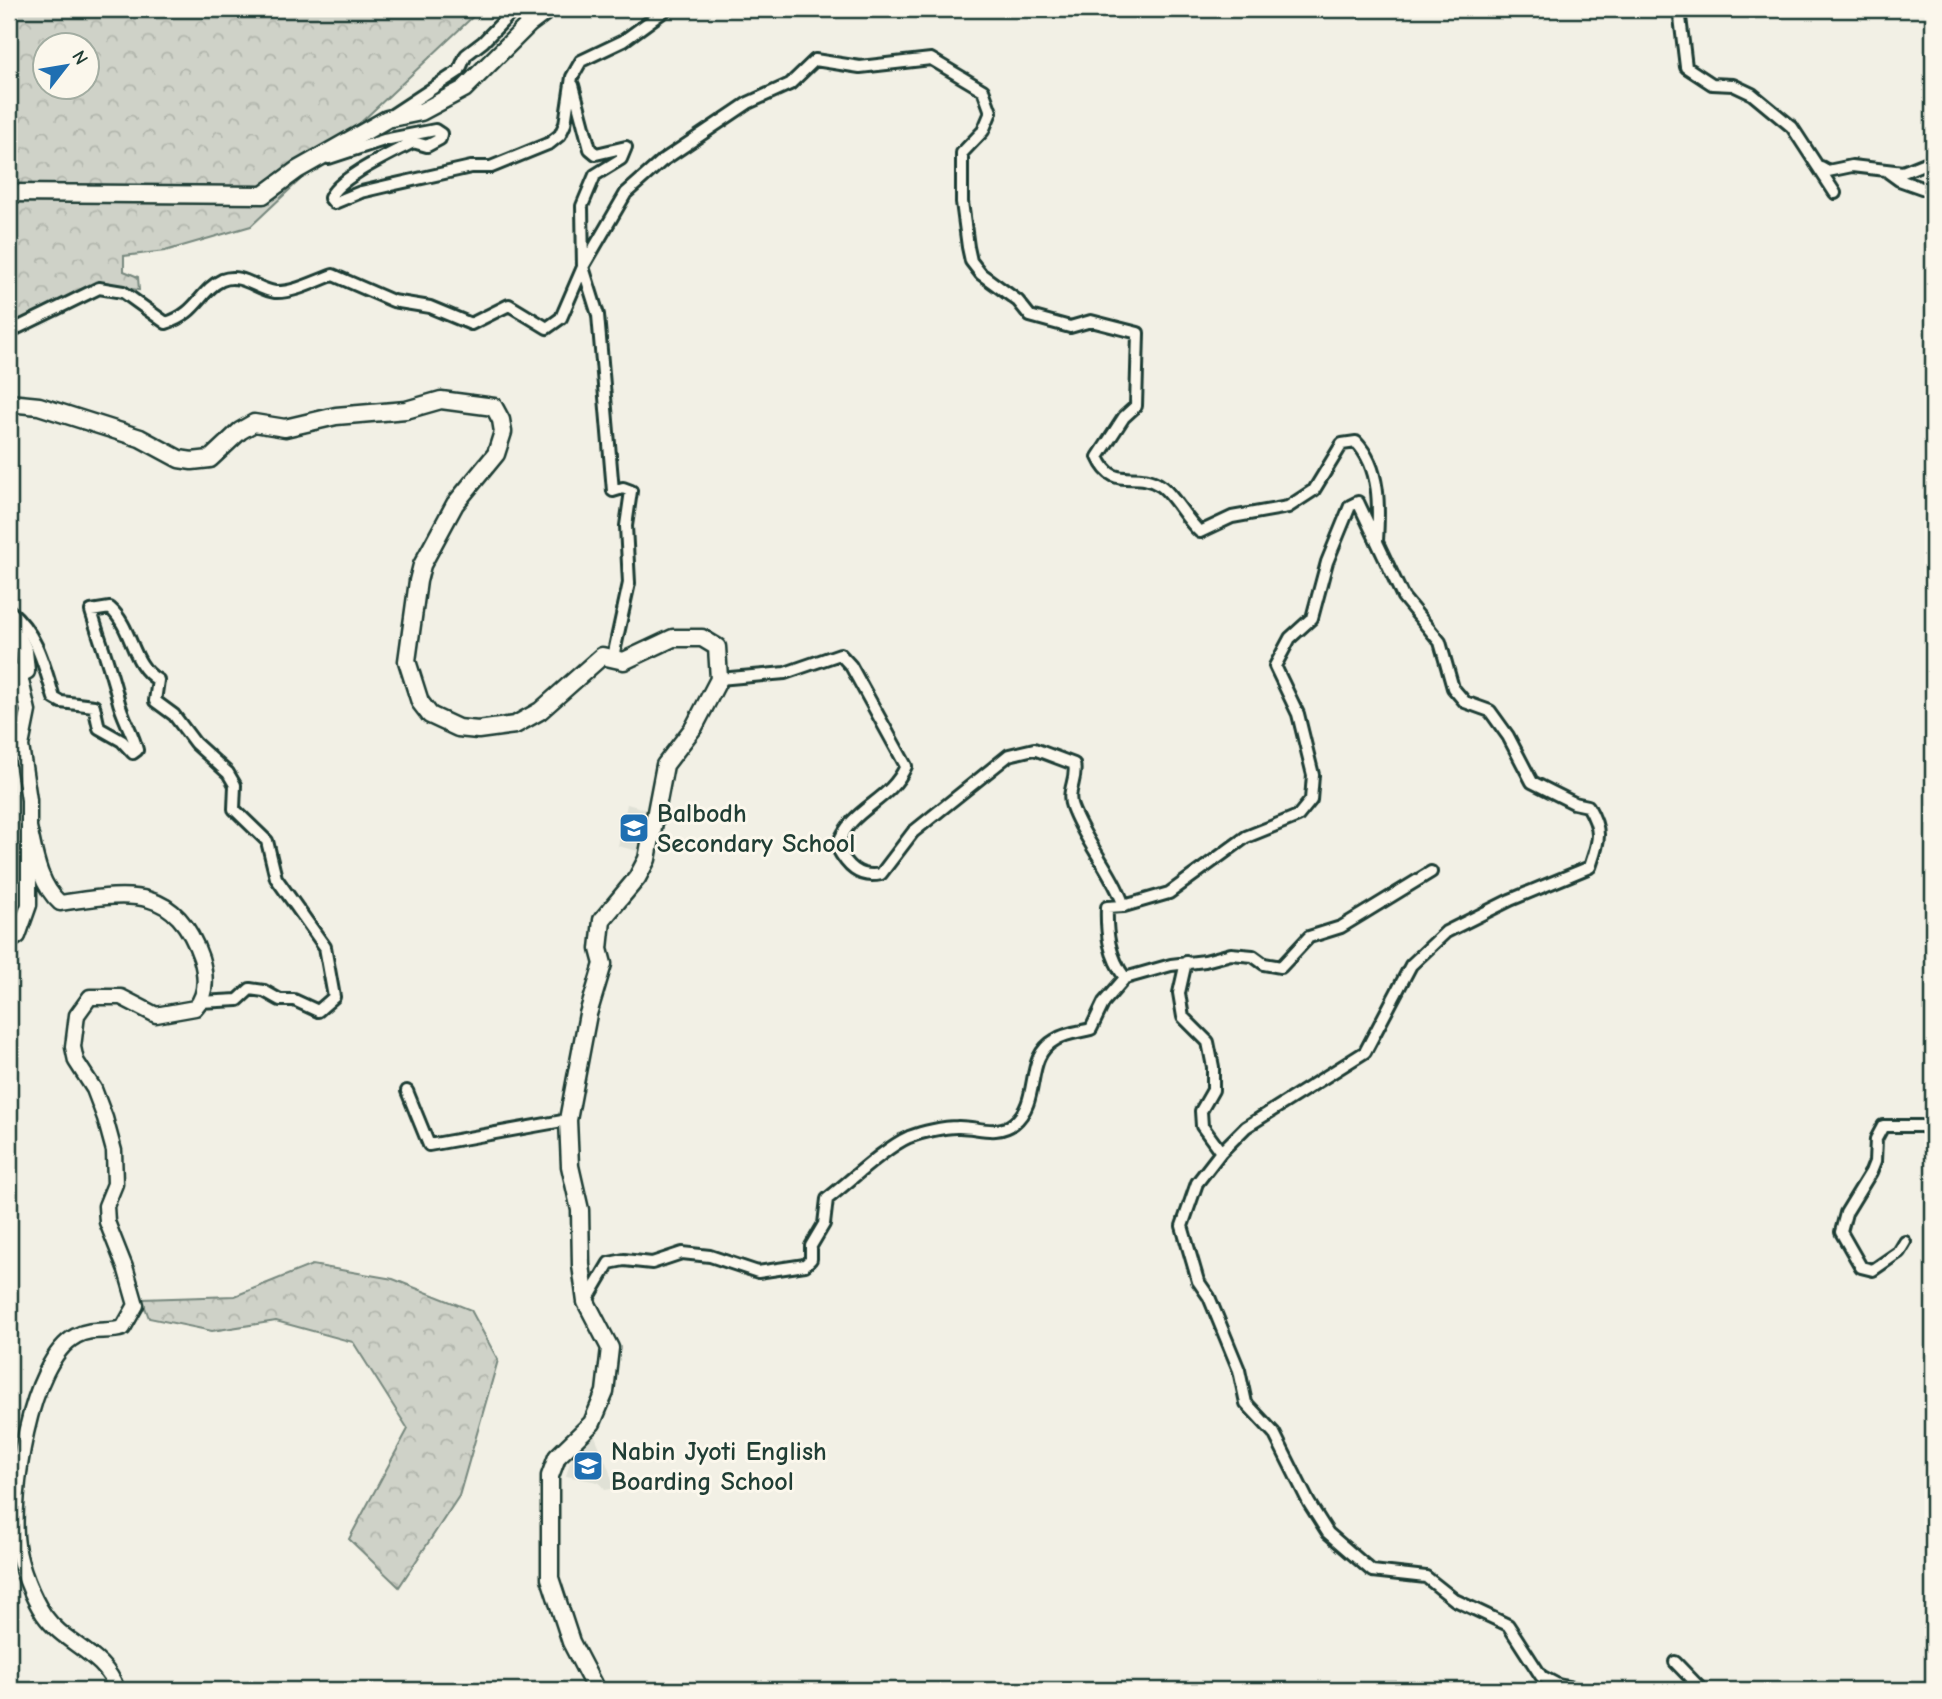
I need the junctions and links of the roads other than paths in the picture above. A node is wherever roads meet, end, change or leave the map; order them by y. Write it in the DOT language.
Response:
graph roads {
  1 [pos="515,9"];
  2 [pos="549,9"];
  3 [pos="667,9"];
  4 [pos="1679,9"];
  5 [pos="572,82"];
  6 [pos="387,119"];
  7 [pos="1933,160"];
  8 [pos="1821,167"];
  9 [pos="297,170"];
  10 [pos="1885,170"];
  11 [pos="1933,192"];
  12 [pos="9,193"];
  13 [pos="1835,193"];
  14 [pos="583,267"];
  15 [pos="9,332"];
  16 [pos="9,403"];
  17 [pos="1376,544"];
  18 [pos="9,610"];
  19 [pos="9,619"];
  20 [pos="612,657"];
  21 [pos="14,670"];
  22 [pos="719,679"];
  23 [pos="29,827"];
  24 [pos="1431,872"];
  25 [pos="1124,906"];
  26 [pos="9,942"];
  27 [pos="1186,962"];
  28 [pos="1125,978"];
  29 [pos="200,1002"];
  30 [pos="407,1091"];
  31 [pos="568,1120"];
  32 [pos="1933,1130"];
  33 [pos="1221,1152"];
  34 [pos="1905,1241"];
  35 [pos="586,1302"];
  36 [pos="1675,1662"];
  37 [pos="117,1690"];
  38 [pos="596,1690"];
  39 [pos="1586,1690"];
  40 [pos="1702,1690"];
  1 -- 6 [label="street"];
  2 -- 6 [label="main road"];
  3 -- 5 [label="street"];
  4 -- 8 [label="street"];
  5 -- 9 [label="street"];
  5 -- 14 [label="street"];
  6 -- 9 [label="main road"];
  7 -- 10 [label="street"];
  8 -- 10 [label="street"];
  8 -- 13 [label="street"];
  9 -- 12 [label="main road"];
  10 -- 11 [label="street"];
  14 -- 15 [label="street"];
  14 -- 17 [label="street"];
  14 -- 20 [label="street"];
  16 -- 20 [label="main road"];
  17 -- 25 [label="street"];
  17 -- 33 [label="street"];
  18 -- 29 [label="street"];
  19 -- 21 [label="main road"];
  20 -- 22 [label="main road"];
  21 -- 23 [label="street"];
  22 -- 25 [label="street"];
  22 -- 31 [label="main road"];
  23 -- 26 [label="street"];
  23 -- 29 [label="street"];
  24 -- 27 [label="street"];
  25 -- 28 [label="street"];
  27 -- 28 [label="street"];
  27 -- 33 [label="street"];
  28 -- 35 [label="street"];
  29 -- 37 [label="street"];
  30 -- 31 [label="street"];
  31 -- 35 [label="main road"];
  32 -- 34 [label="street"];
  33 -- 39 [label="street"];
  35 -- 38 [label="main road"];
  36 -- 40 [label="street"];
}
